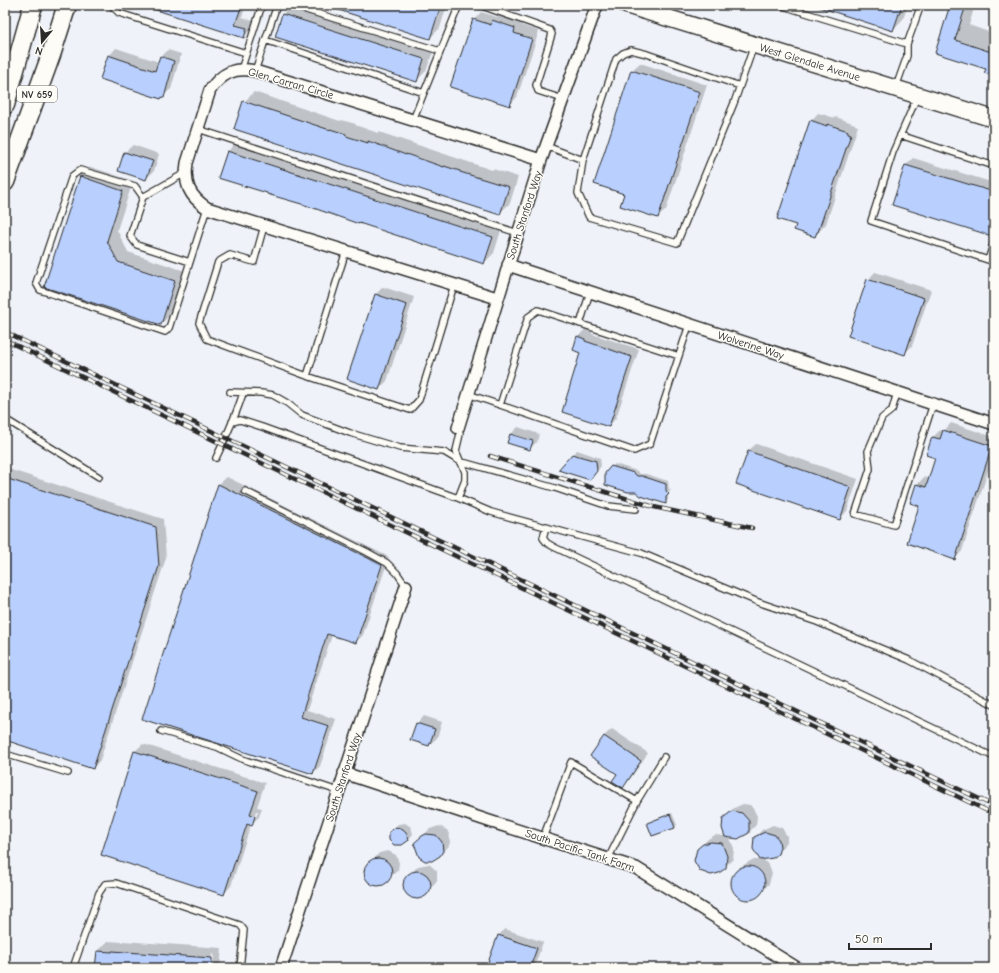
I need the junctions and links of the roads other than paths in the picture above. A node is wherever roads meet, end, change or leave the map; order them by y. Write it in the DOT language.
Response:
graph roads {
  1 [pos="33,5"];
  2 [pos="67,5"];
  3 [pos="111,5"];
  4 [pos="262,5"];
  5 [pos="277,5"];
  6 [pos="290,5"];
  7 [pos="459,5"];
  8 [pos="479,5"];
  9 [pos="597,5"];
  10 [pos="626,5"];
  11 [pos="780,5"];
  12 [pos="921,5"];
  13 [pos="265,40"];
  14 [pos="907,44"];
  15 [pos="754,45"];
  16 [pos="440,51"];
  17 [pos="246,53"];
  18 [pos="241,70"];
  19 [pos="255,71"];
  20 [pos="740,86"];
  21 [pos="896,89"];
  22 [pos="424,93"];
  23 [pos="917,95"];
  24 [pos="563,99"];
  25 [pos="5,105"];
  26 [pos="994,119"];
  27 [pos="413,120"];
  28 [pos="198,129"];
  29 [pos="900,134"];
  30 [pos="546,146"];
  31 [pos="541,160"];
  32 [pos="583,160"];
  33 [pos="994,166"];
  34 [pos="186,173"];
  35 [pos="5,182"];
  36 [pos="143,197"];
  37 [pos="207,208"];
  38 [pos="264,226"];
  39 [pos="518,233"];
  40 [pos="994,242"];
  41 [pos="346,252"];
  42 [pos="190,262"];
  43 [pos="508,265"];
  44 [pos="454,285"];
  45 [pos="590,292"];
  46 [pos="497,298"];
  47 [pos="580,324"];
  48 [pos="689,325"];
  49 [pos="679,356"];
  50 [pos="307,376"];
  51 [pos="230,392"];
  52 [pos="897,393"];
  53 [pos="243,394"];
  54 [pos="468,394"];
  55 [pos="933,404"];
  56 [pos="500,405"];
  57 [pos="5,419"];
  58 [pos="232,422"];
  59 [pos="994,424"];
  60 [pos="458,428"];
  61 [pos="216,458"];
  62 [pos="459,461"];
  63 [pos="99,477"];
  64 [pos="245,491"];
  65 [pos="458,498"];
  66 [pos="636,509"];
  67 [pos="546,526"];
  68 [pos="406,586"];
  69 [pos="994,704"];
  70 [pos="160,731"];
  71 [pos="5,754"];
  72 [pos="664,757"];
  73 [pos="994,757"];
  74 [pos="344,773"];
  75 [pos="68,774"];
  76 [pos="338,792"];
  77 [pos="637,801"];
  78 [pos="543,838"];
  79 [pos="608,858"];
  80 [pos="73,968"];
  81 [pos="240,968"];
  82 [pos="282,968"];
  83 [pos="797,968"];
  1 -- 25 [label="main road, NV 659"];
  2 -- 35 [label="main road, NV 659"];
  3 -- 17 [label="lane"];
  4 -- 17 [label="lane"];
  5 -- 13 [label="lane"];
  6 -- 16 [label="lane"];
  7 -- 16 [label="lane"];
  8 -- 24 [label="lane"];
  9 -- 24 [label="street, South Stanford Way"];
  10 -- 15 [label="main road, West Glendale Avenue"];
  11 -- 14 [label="lane"];
  12 -- 14 [label="lane"];
  13 -- 19 [label="lane"];
  13 -- 22 [label="lane"];
  14 -- 21 [label="lane"];
  15 -- 20 [label="lane"];
  15 -- 21 [label="main road, West Glendale Avenue"];
  16 -- 22 [label="lane"];
  17 -- 18 [label="lane"];
  18 -- 19 [label="street, Glen Carran Circle"];
  18 -- 28 [label="street, Glen Carran Circle"];
  19 -- 27 [label="street, Glen Carran Circle"];
  20 -- 32 [label="lane"];
  20 -- 32 [label="lane"];
  21 -- 23 [label="main road, West Glendale Avenue"];
  22 -- 27 [label="lane"];
  23 -- 26 [label="main road, West Glendale Avenue"];
  23 -- 29 [label="lane"];
  24 -- 30 [label="street, South Stanford Way"];
  27 -- 31 [label="street, Glen Carran Circle"];
  28 -- 34 [label="street, Glen Carran Circle"];
  28 -- 39 [label="lane"];
  29 -- 33 [label="lane"];
  29 -- 40 [label="lane"];
  30 -- 31 [label="street, South Stanford Way"];
  30 -- 32 [label="lane"];
  31 -- 39 [label="street, South Stanford Way"];
  34 -- 36 [label="lane"];
  34 -- 37 [label="street, Glen Carran Circle"];
  36 -- 42 [label="lane"];
  36 -- 42 [label="lane"];
  37 -- 38 [label="street, Glen Carran Circle"];
  37 -- 42 [label="lane"];
  38 -- 41 [label="street, Glen Carran Circle"];
  38 -- 50 [label="lane"];
  39 -- 43 [label="street, South Stanford Way"];
  41 -- 44 [label="street, Glen Carran Circle"];
  41 -- 50 [label="lane"];
  43 -- 45 [label="street, Wolverine Way"];
  43 -- 46 [label="street, South Stanford Way"];
  44 -- 46 [label="street, Glen Carran Circle"];
  44 -- 50 [label="lane"];
  45 -- 47 [label="lane"];
  45 -- 48 [label="street, Wolverine Way"];
  46 -- 54 [label="street, South Stanford Way"];
  47 -- 49 [label="lane"];
  47 -- 56 [label="lane"];
  48 -- 49 [label="lane"];
  48 -- 52 [label="street, Wolverine Way"];
  49 -- 56 [label="lane"];
  51 -- 53 [label="lane"];
  52 -- 55 [label="street, Wolverine Way"];
  52 -- 55 [label="lane"];
  53 -- 58 [label="lane"];
  53 -- 62 [label="lane"];
  54 -- 56 [label="lane"];
  54 -- 60 [label="street, South Stanford Way"];
  55 -- 59 [label="street, Wolverine Way"];
  57 -- 63 [label="lane"];
  58 -- 61 [label="lane"];
  58 -- 65 [label="lane"];
  60 -- 62 [label="lane"];
  62 -- 65 [label="lane"];
  62 -- 66 [label="lane"];
  64 -- 68 [label="lane"];
  65 -- 67 [label="lane"];
  67 -- 69 [label="lane"];
  67 -- 73 [label="lane"];
  68 -- 74 [label="street, South Stanford Way"];
  70 -- 76 [label="lane"];
  71 -- 75 [label="lane"];
  72 -- 77 [label="lane"];
  74 -- 76 [label="street, South Stanford Way"];
  74 -- 78 [label="street, South Pacific Tank Farm"];
  76 -- 82 [label="street, South Stanford Way"];
  77 -- 78 [label="lane"];
  77 -- 79 [label="lane"];
  78 -- 79 [label="street, South Pacific Tank Farm"];
  79 -- 83 [label="street, South Pacific Tank Farm"];
  80 -- 81 [label="lane"];
}
